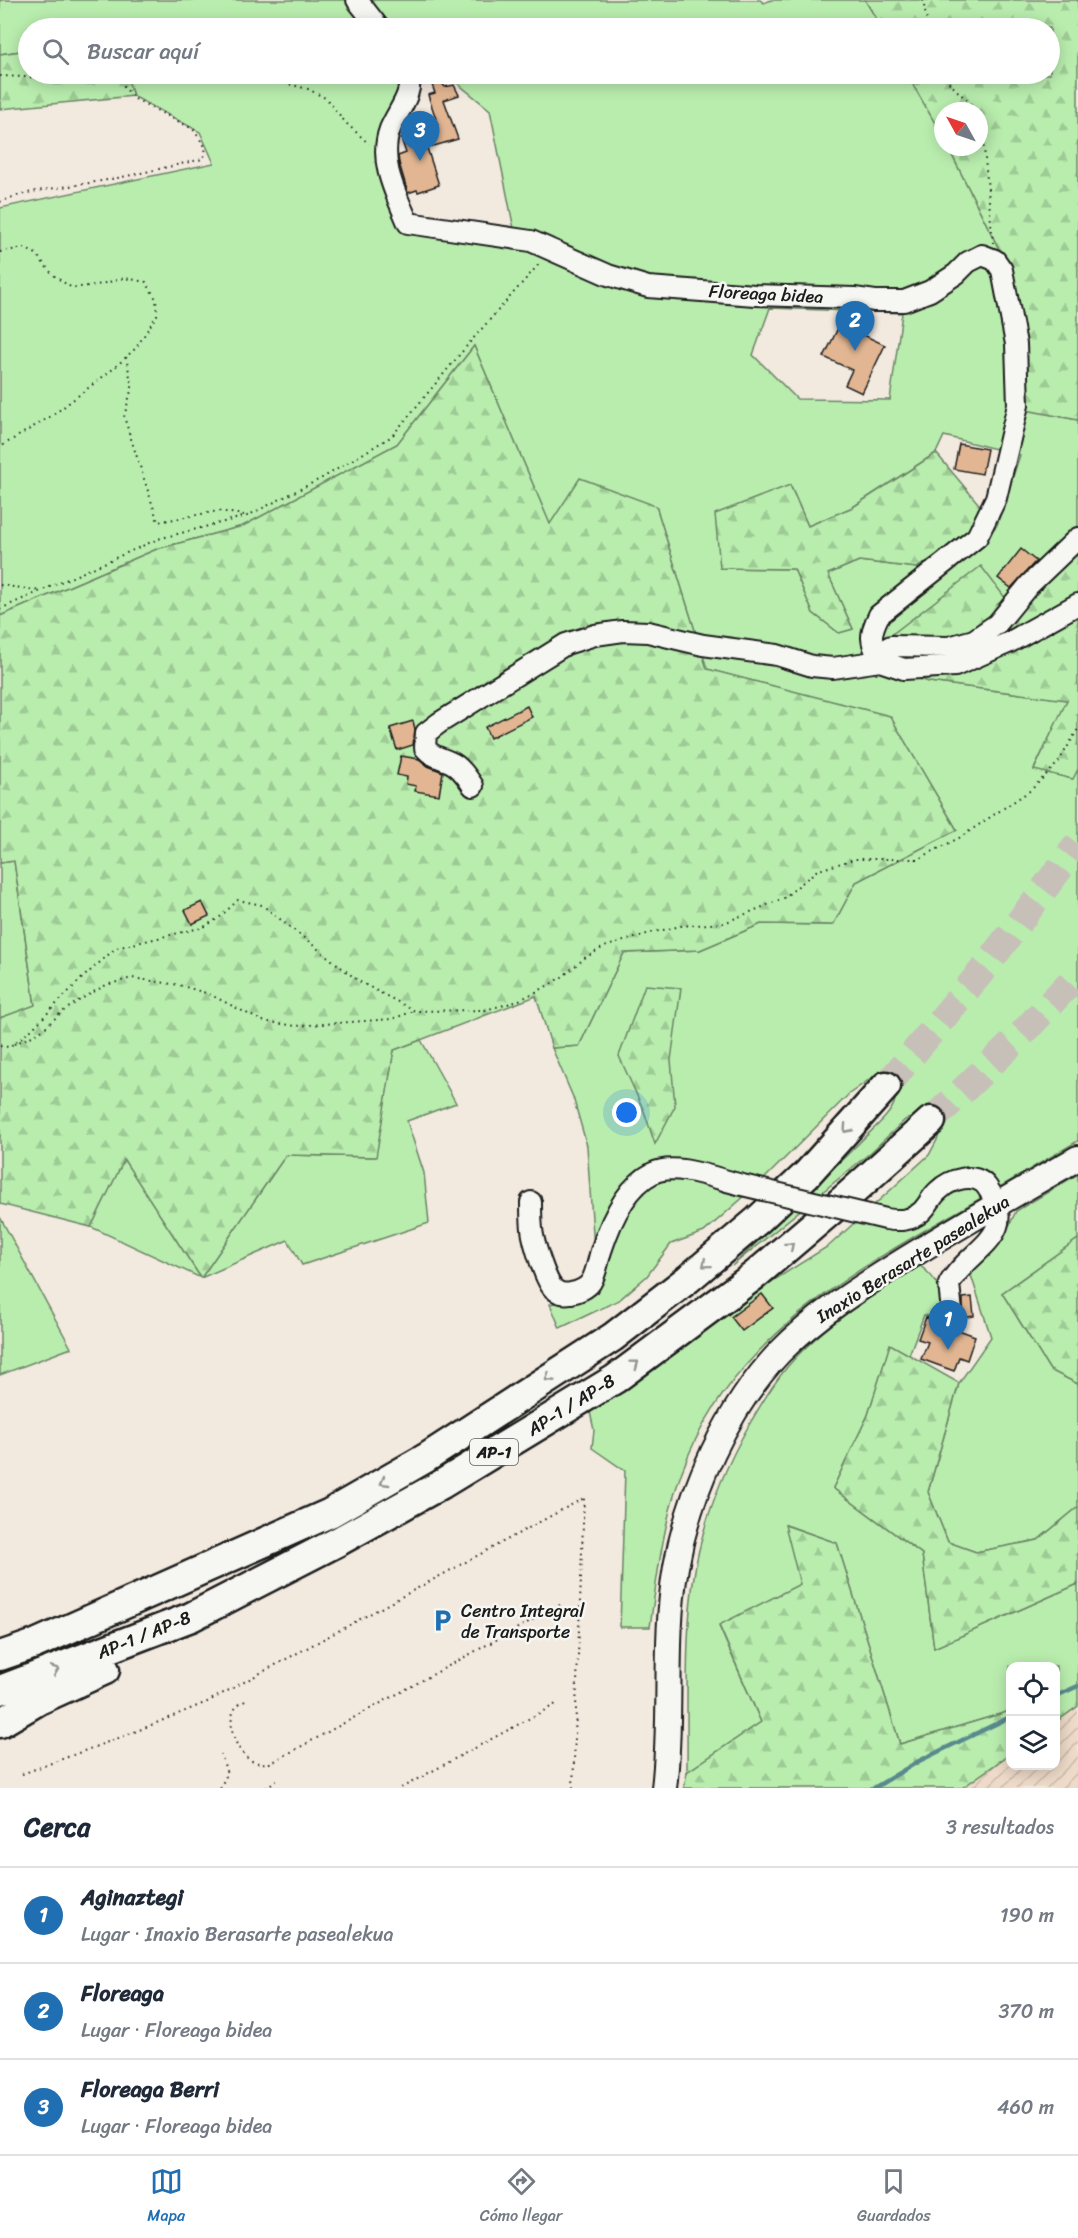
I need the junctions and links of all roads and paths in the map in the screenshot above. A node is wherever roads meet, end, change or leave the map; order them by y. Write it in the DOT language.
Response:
graph roads {
  1 [pos="357,0"];
  2 [pos="923,0"];
  3 [pos="371,18"];
  4 [pos="926,18"];
  5 [pos="0,76"];
  6 [pos="18,77"];
  7 [pos="122,84"];
  8 [pos="288,84"];
  9 [pos="411,84"];
  10 [pos="950,84"];
  11 [pos="969,102"];
  12 [pos="370,145"];
  13 [pos="985,156"];
  14 [pos="0,202"];
  15 [pos="557,251"];
  16 [pos="0,252"];
  17 [pos="995,260"];
  18 [pos="126,357"];
  19 [pos="0,447"];
  20 [pos="985,483"];
  21 [pos="247,516"];
  22 [pos="987,519"];
  23 [pos="1078,538"];
  24 [pos="0,585"];
  25 [pos="41,591"];
  26 [pos="1078,604"];
  27 [pos="0,609"];
  28 [pos="880,660"];
  29 [pos="1078,729"];
  30 [pos="473,786"];
  31 [pos="415,1011"];
  32 [pos="0,1046"];
  33 [pos="9,1047"];
  34 [pos="886,1086"];
  35 [pos="931,1121"];
  36 [pos="1078,1158"];
  37 [pos="531,1202"];
  38 [pos="998,1204"];
  39 [pos="950,1318"];
  40 [pos="536,1427"];
  41 [pos="560,1605"];
  42 [pos="0,1656"];
  43 [pos="0,1690"];
  44 [pos="245,1701"];
  45 [pos="558,1703"];
  46 [pos="0,1723"];
  47 [pos="221,1754"];
  48 [pos="22,1774"];
  49 [pos="276,1780"];
  50 [pos="220,1788"];
  51 [pos="266,1788"];
  52 [pos="401,1788"];
  53 [pos="573,1788"];
  54 [pos="664,1788"];
  1 -- 3 [label="street"];
  2 -- 4 [label="path"];
  5 -- 6 [label="path"];
  7 -- 14 [label="path"];
  8 -- 12 [label="path"];
  9 -- 15 [label="street, Floreaga bidea"];
  10 -- 11 [label="path"];
  13 -- 17 [label="path"];
  15 -- 17 [label="street, Floreaga bidea"];
  15 -- 21 [label="path"];
  16 -- 18 [label="path"];
  17 -- 22 [label="street"];
  18 -- 19 [label="path"];
  18 -- 21 [label="path"];
  20 -- 22 [label="street"];
  21 -- 25 [label="path"];
  22 -- 28 [label="street"];
  23 -- 28 [label="street"];
  24 -- 25 [label="path"];
  25 -- 27 [label="path"];
  26 -- 28 [label="street"];
  28 -- 30 [label="street"];
  29 -- 31 [label="path"];
  31 -- 33 [label="path"];
  31 -- 33 [label="path"];
  32 -- 33 [label="path"];
  34 -- 42 [label="highway, AP-1 / AP-8 / AP-1, one-way"];
  40 -- 35 [label="highway, AP-1 / AP-8 / AP-1, one-way"];
  36 -- 38 [label="main road, Inaxio Berasarte pasealekua"];
  37 -- 38 [label="street, bridge"];
  38 -- 39 [label="street"];
  38 -- 54 [label="main road, Inaxio Berasarte pasealekua"];
  43 -- 40 [label="highway, AP-1 / AP-8 / AP-1, one-way"];
  40 -- 46 [label="highway"];
  41 -- 44 [label="path"];
  45 -- 52 [label="path"];
  47 -- 50 [label="path"];
  48 -- 53 [label="path"];
  49 -- 51 [label="path"];
}
